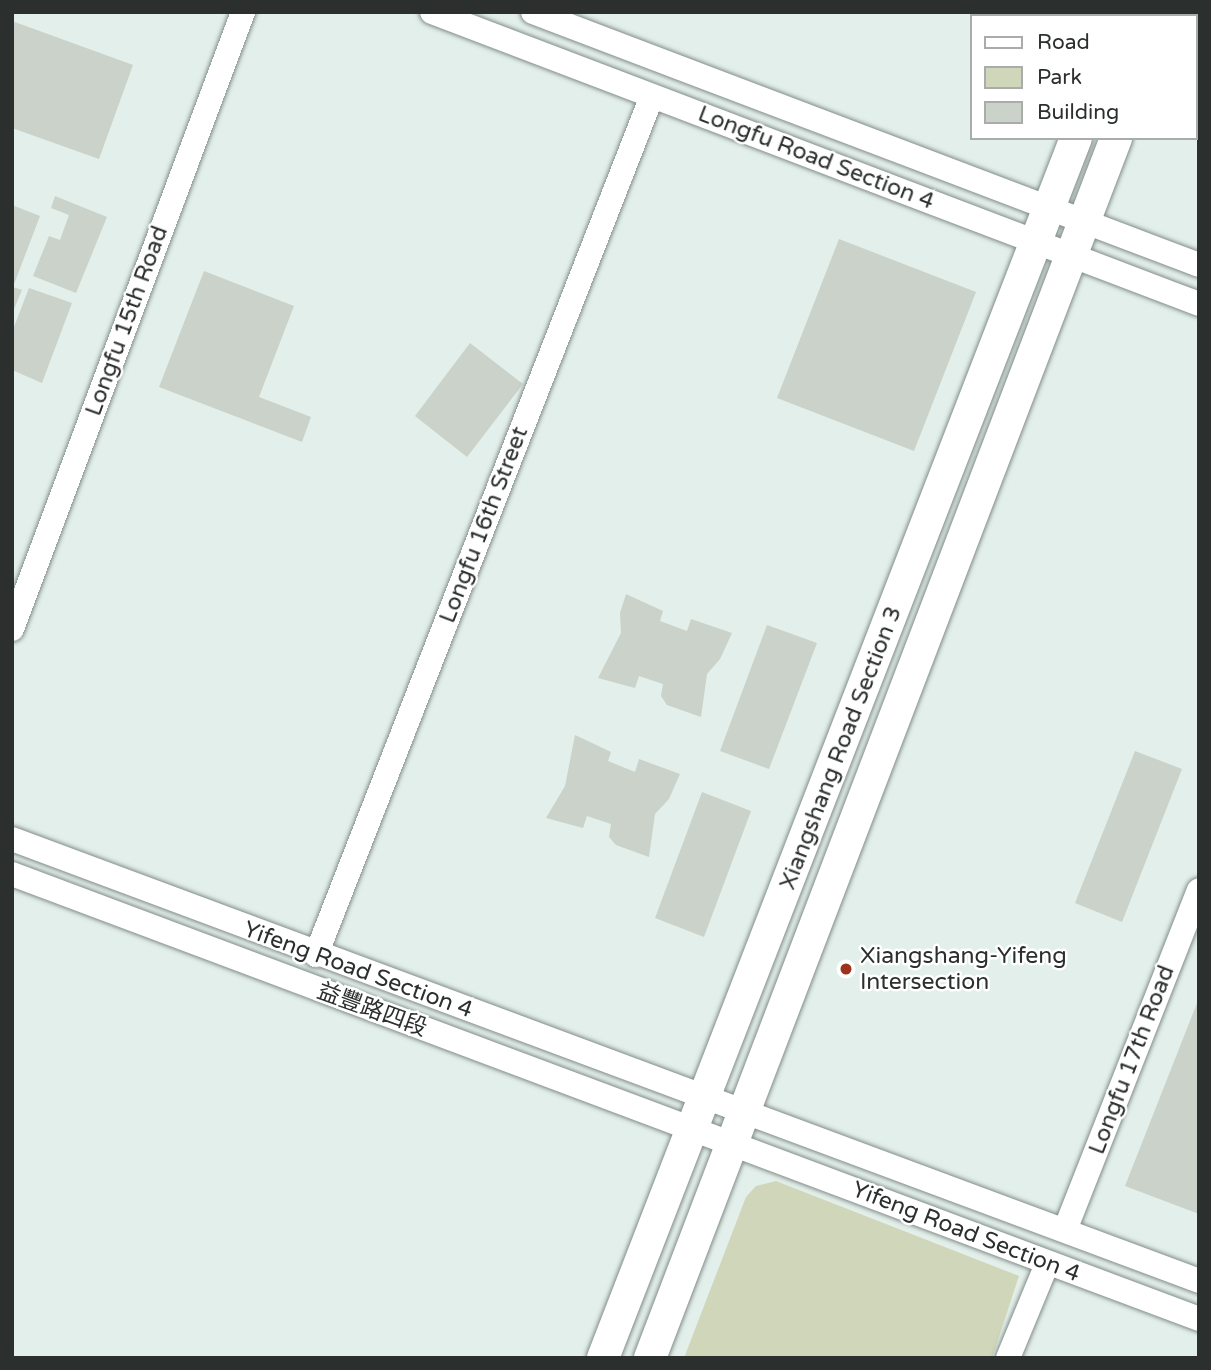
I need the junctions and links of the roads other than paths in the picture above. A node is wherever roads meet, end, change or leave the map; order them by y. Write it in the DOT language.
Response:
graph roads {
  1 [pos="243,12"];
  2 [pos="432,12"];
  3 [pos="533,12"];
  4 [pos="652,96"];
  5 [pos="1075,140"];
  6 [pos="1115,140"];
  7 [pos="1049,208"];
  8 [pos="1084,221"];
  9 [pos="1037,242"];
  10 [pos="1071,255"];
  11 [pos="1199,265"];
  12 [pos="1199,304"];
  13 [pos="12,629"];
  14 [pos="12,839"];
  15 [pos="12,874"];
  16 [pos="1199,890"];
  17 [pos="316,955"];
  18 [pos="706,1097"];
  19 [pos="745,1112"];
  20 [pos="692,1129"];
  21 [pos="733,1144"];
  22 [pos="1065,1230"];
  23 [pos="1047,1264"];
  24 [pos="1199,1281"];
  25 [pos="1199,1319"];
  26 [pos="603,1358"];
  27 [pos="650,1358"];
  28 [pos="1008,1358"];
  1 -- 13 [label="street, Longfu 15th Road"];
  2 -- 4 [label="street, Longfu Road Section 4"];
  3 -- 7 [label="street, Longfu Road Section 4"];
  4 -- 9 [label="street, Longfu Road Section 4"];
  4 -- 17 [label="street, Longfu 16th Street"];
  5 -- 7 [label="main road, Xiangshang Road Section 3"];
  6 -- 8 [label="main road, Xiangshang Road Section 3"];
  7 -- 8 [label="street, Longfu Road Section 4"];
  7 -- 9 [label="main road, Xiangshang Road Section 3"];
  8 -- 10 [label="main road, Xiangshang Road Section 3"];
  8 -- 11 [label="street, Longfu Road Section 4"];
  9 -- 10 [label="street, Longfu Road Section 4"];
  9 -- 18 [label="main road, Xiangshang Road Section 3"];
  10 -- 12 [label="street, Longfu Road Section 4"];
  10 -- 19 [label="main road, Xiangshang Road Section 3"];
  14 -- 17 [label="street, Yifeng Road Section 4"];
  15 -- 20 [label="street, 益豐路四段"];
  16 -- 22 [label="street, Longfu 17th Road"];
  17 -- 18 [label="street, Yifeng Road Section 4"];
  18 -- 19 [label="street"];
  18 -- 20 [label="main road, Xiangshang Road Section 3"];
  19 -- 21 [label="main road, Xiangshang Road Section 3"];
  19 -- 22 [label="street, Yifeng Road Section 4"];
  20 -- 21 [label="street, 益豐路四段"];
  20 -- 26 [label="main road, Xiangshang Road Section 3"];
  21 -- 23 [label="street, Yifeng Road Section 4"];
  21 -- 27 [label="main road, Xiangshang Road Section 3"];
  22 -- 24 [label="street, Yifeng Road Section 4"];
  23 -- 25 [label="street, Yifeng Road Section 4"];
  23 -- 28 [label="street"];
}
